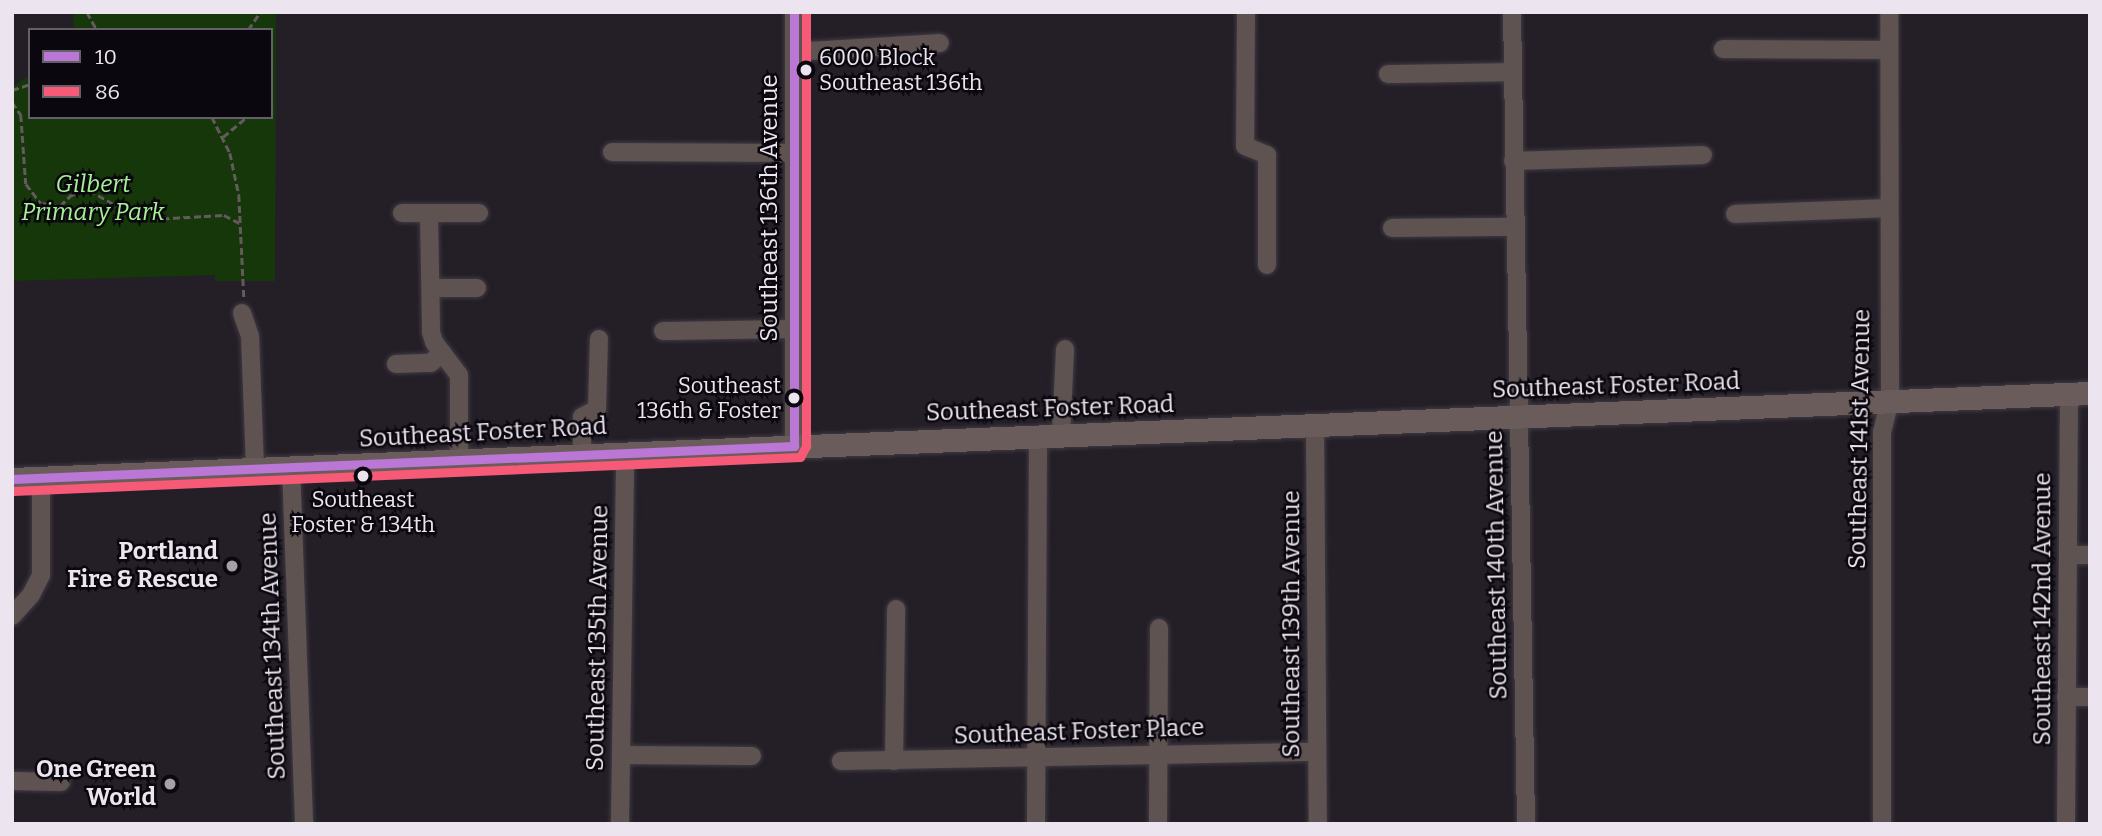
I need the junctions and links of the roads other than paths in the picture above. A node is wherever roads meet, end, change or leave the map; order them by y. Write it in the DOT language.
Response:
graph roads {
  1 [pos="794,12"];
  2 [pos="1245,12"];
  3 [pos="1512,12"];
  4 [pos="1889,12"];
  5 [pos="940,43"];
  6 [pos="1723,49"];
  7 [pos="1889,50"];
  8 [pos="794,52"];
  9 [pos="1512,72"];
  10 [pos="1388,74"];
  11 [pos="612,152"];
  12 [pos="794,153"];
  13 [pos="1703,155"];
  14 [pos="1513,161"];
  15 [pos="1888,208"];
  16 [pos="402,213"];
  17 [pos="429,213"];
  18 [pos="479,213"];
  19 [pos="1735,214"];
  20 [pos="1514,227"];
  21 [pos="1392,228"];
  22 [pos="1267,265"];
  23 [pos="431,288"];
  24 [pos="477,288"];
  25 [pos="242,313"];
  26 [pos="794,329"];
  27 [pos="663,331"];
  28 [pos="599,339"];
  29 [pos="1065,349"];
  30 [pos="441,353"];
  31 [pos="396,364"];
  32 [pos="2079,393"];
  33 [pos="1890,401"];
  34 [pos="1518,416"];
  35 [pos="1315,425"];
  36 [pos="1061,435"];
  37 [pos="1038,436"];
  38 [pos="794,446"];
  39 [pos="625,453"];
  40 [pos="582,454"];
  41 [pos="459,461"];
  42 [pos="291,467"];
  43 [pos="255,469"];
  44 [pos="41,478"];
  45 [pos="12,479"];
  46 [pos="2068,555"];
  47 [pos="2090,555"];
  48 [pos="896,609"];
  49 [pos="12,616"];
  50 [pos="1159,628"];
  51 [pos="2066,697"];
  52 [pos="2090,697"];
  53 [pos="1317,752"];
  54 [pos="1158,754"];
  55 [pos="621,755"];
  56 [pos="752,756"];
  57 [pos="1036,760"];
  58 [pos="841,761"];
  59 [pos="894,761"];
  60 [pos="12,781"];
  61 [pos="61,782"];
  62 [pos="304,824"];
  63 [pos="620,824"];
  64 [pos="1036,824"];
  65 [pos="1158,824"];
  66 [pos="1318,824"];
  67 [pos="1526,824"];
  68 [pos="1882,824"];
  69 [pos="2066,824"];
  1 -- 8 [label="street, Southeast 136th Avenue"];
  2 -- 22 [label="street"];
  3 -- 9 [label="street, Southeast 140th Avenue"];
  4 -- 7 [label="street, Southeast 141st Avenue"];
  5 -- 8 [label="street"];
  6 -- 7 [label="street"];
  7 -- 15 [label="street, Southeast 141st Avenue"];
  8 -- 12 [label="street, Southeast 136th Avenue"];
  9 -- 10 [label="street"];
  9 -- 14 [label="street, Southeast 140th Avenue"];
  11 -- 12 [label="street"];
  12 -- 26 [label="street, Southeast 136th Avenue"];
  13 -- 14 [label="street"];
  14 -- 20 [label="street, Southeast 140th Avenue"];
  15 -- 19 [label="street"];
  15 -- 33 [label="street, Southeast 141st Avenue"];
  16 -- 17 [label="street"];
  17 -- 18 [label="street"];
  17 -- 23 [label="street"];
  20 -- 21 [label="street"];
  20 -- 34 [label="street, Southeast 140th Avenue"];
  23 -- 24 [label="street"];
  23 -- 30 [label="street"];
  25 -- 43 [label="street"];
  26 -- 27 [label="street"];
  26 -- 38 [label="street, Southeast 136th Avenue"];
  28 -- 40 [label="street"];
  29 -- 36 [label="street"];
  30 -- 31 [label="street"];
  30 -- 41 [label="street"];
  32 -- 33 [label="main road, Southeast Foster Road"];
  32 -- 46 [label="street, Southeast 142nd Avenue"];
  33 -- 34 [label="main road, Southeast Foster Road"];
  33 -- 68 [label="street, Southeast 141st Avenue"];
  34 -- 35 [label="main road, Southeast Foster Road"];
  34 -- 67 [label="street, Southeast 140th Avenue"];
  35 -- 36 [label="main road, Southeast Foster Road"];
  35 -- 53 [label="street, Southeast 139th Avenue"];
  36 -- 37 [label="main road, Southeast Foster Road"];
  37 -- 38 [label="main road, Southeast Foster Road"];
  37 -- 57 [label="street"];
  38 -- 39 [label="main road, Southeast Foster Road"];
  39 -- 40 [label="main road, Southeast Foster Road"];
  39 -- 55 [label="street, Southeast 135th Avenue"];
  40 -- 41 [label="main road, Southeast Foster Road"];
  41 -- 42 [label="main road, Southeast Foster Road"];
  42 -- 43 [label="main road, Southeast Foster Road"];
  42 -- 62 [label="street, Southeast 134th Avenue"];
  43 -- 44 [label="main road, Southeast Foster Road"];
  44 -- 45 [label="main road, Southeast Foster Road"];
  44 -- 49 [label="street"];
  46 -- 47 [label="street"];
  46 -- 51 [label="street, Southeast 142nd Avenue"];
  48 -- 59 [label="street"];
  50 -- 54 [label="street"];
  51 -- 52 [label="street"];
  51 -- 69 [label="street, Southeast 142nd Avenue"];
  53 -- 54 [label="street, Southeast Foster Place"];
  53 -- 66 [label="street, Southeast 139th Avenue"];
  54 -- 57 [label="street, Southeast Foster Place"];
  54 -- 65 [label="street"];
  55 -- 56 [label="street"];
  55 -- 63 [label="street, Southeast 135th Avenue"];
  57 -- 59 [label="street, Southeast Foster Place"];
  57 -- 64 [label="street"];
  58 -- 59 [label="street, Southeast Foster Place"];
  60 -- 61 [label="street"];
}
